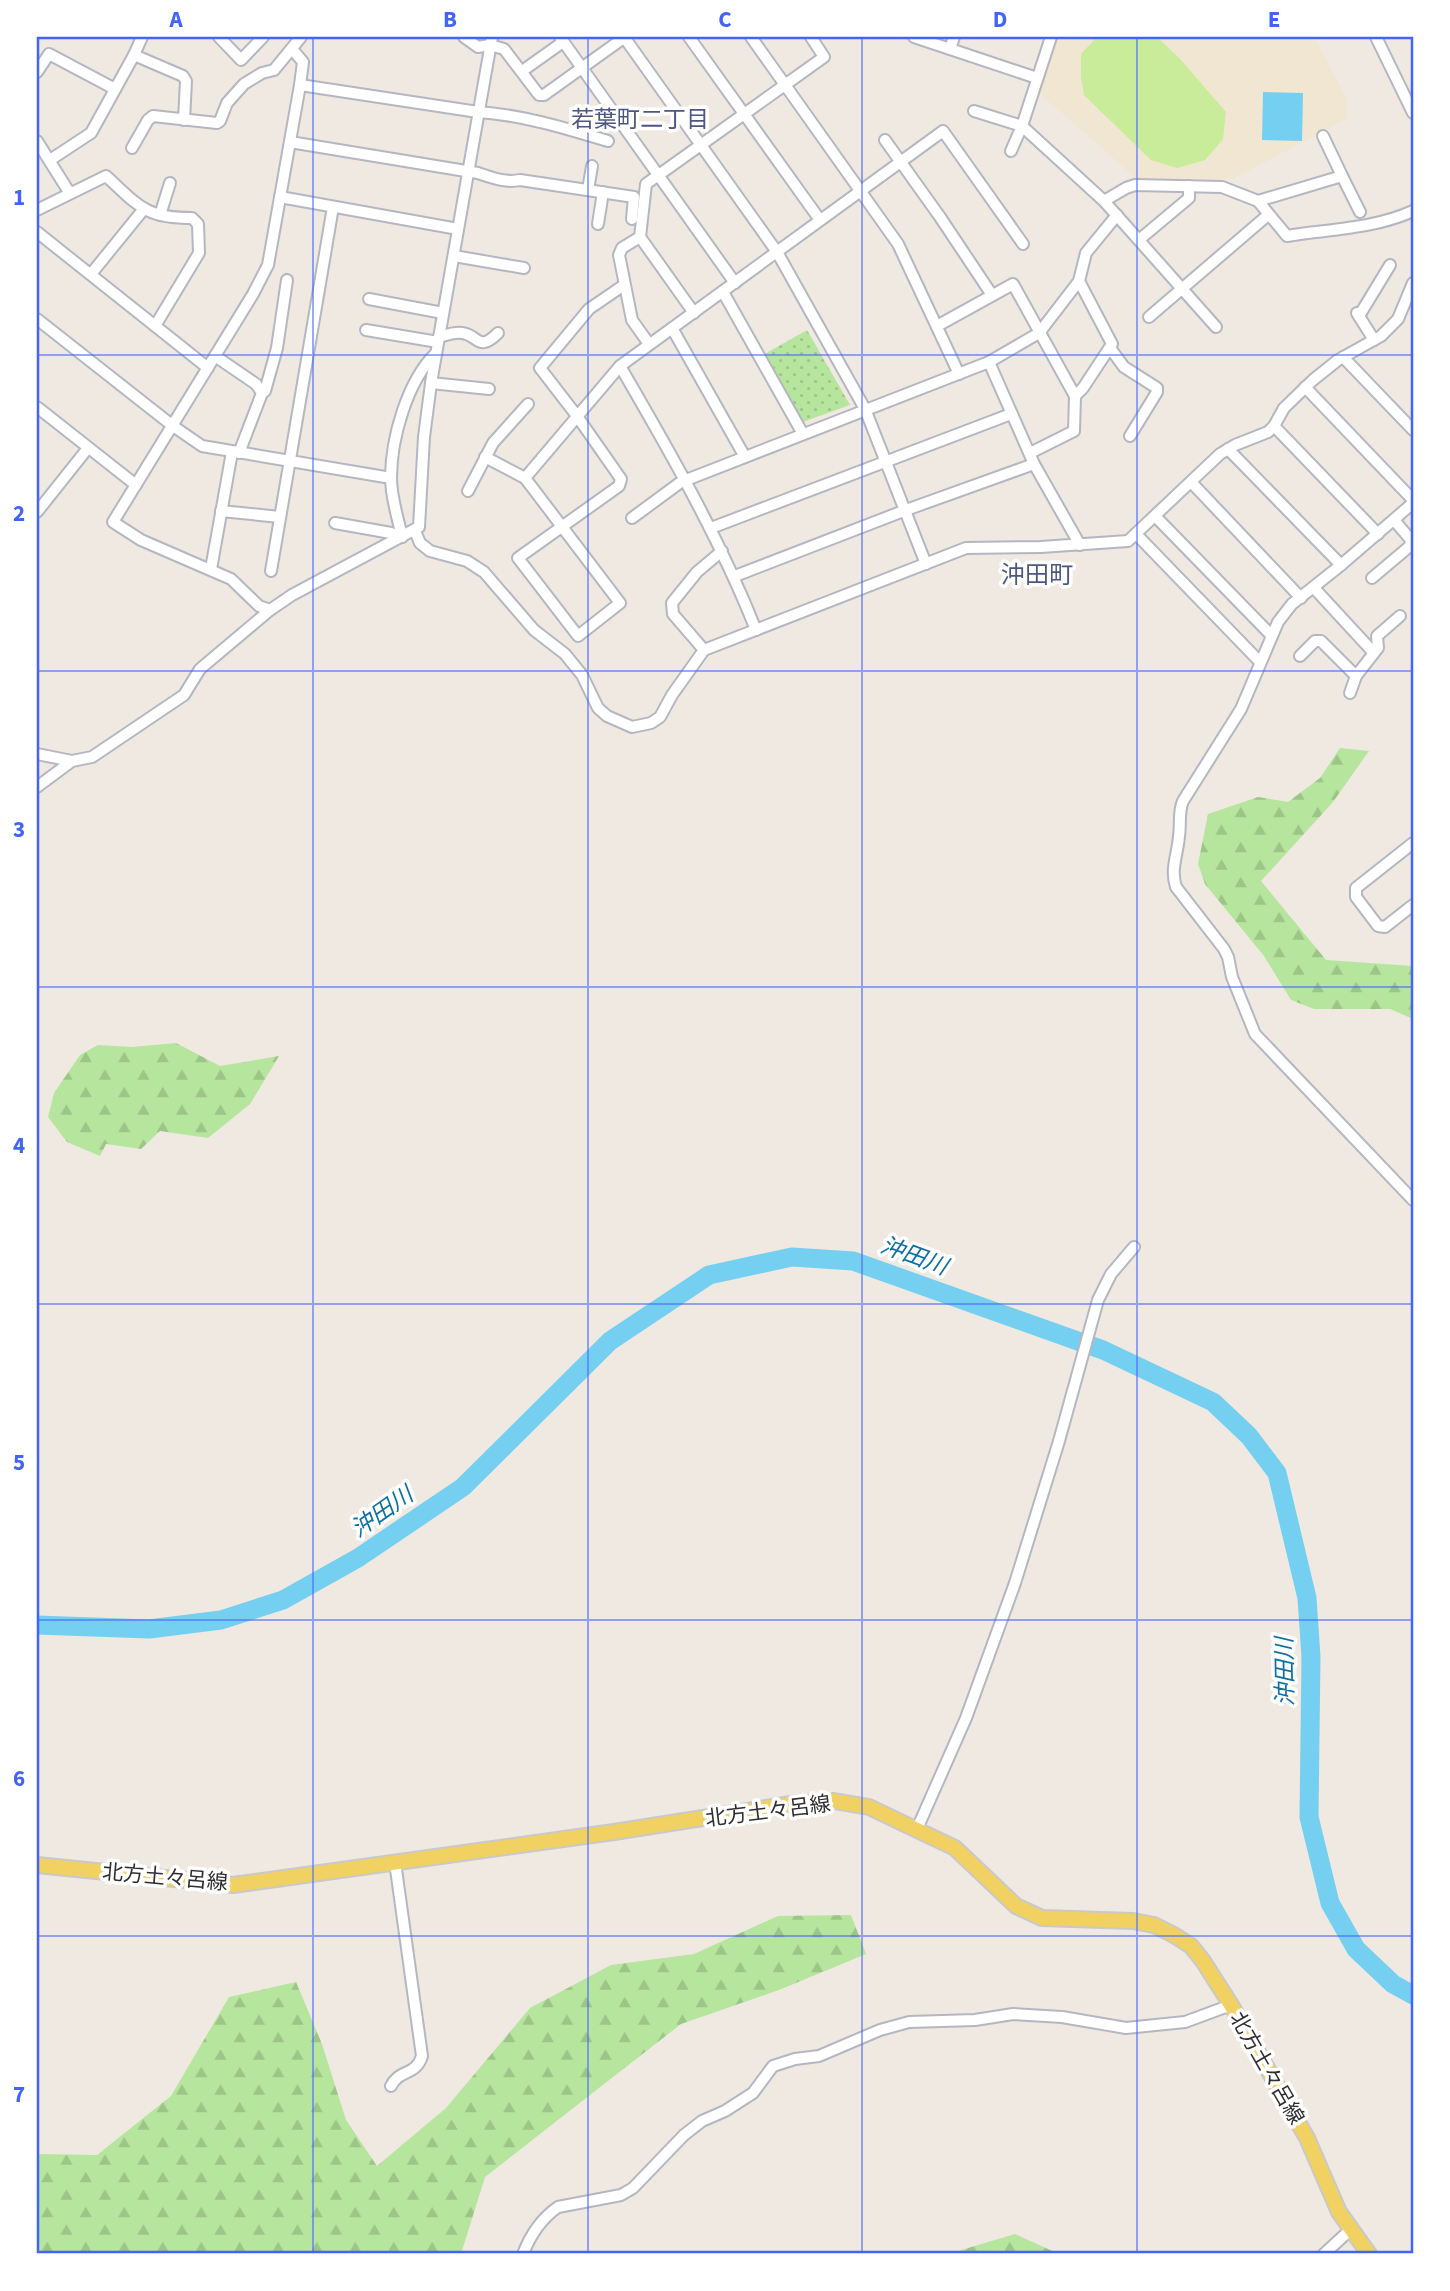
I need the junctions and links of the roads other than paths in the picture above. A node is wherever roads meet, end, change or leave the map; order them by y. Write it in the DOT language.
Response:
graph roads {
  1 [pos="142,37"];
  2 [pos="219,37"];
  3 [pos="262,37"];
  4 [pos="301,37"];
  5 [pos="464,37"];
  6 [pos="625,37"];
  7 [pos="689,37"];
  8 [pos="751,37"];
  9 [pos="811,37"];
  10 [pos="914,37"];
  11 [pos="954,37"];
  12 [pos="1051,37"];
  13 [pos="1376,37"];
  14 [pos="562,39"];
  15 [pos="491,41"];
  16 [pos="292,48"];
  17 [pos="950,49"];
  18 [pos="134,54"];
  19 [pos="581,68"];
  20 [pos="525,69"];
  21 [pos="37,72"];
  22 [pos="1037,78"];
  23 [pos="784,84"];
  24 [pos="300,85"];
  25 [pos="115,89"];
  26 [pos="974,111"];
  27 [pos="478,112"];
  28 [pos="743,113"];
  29 [pos="1413,113"];
  30 [pos="184,120"];
  31 [pos="1022,126"];
  32 [pos="1323,136"];
  33 [pos="885,140"];
  34 [pos="37,141"];
  35 [pos="608,141"];
  36 [pos="290,142"];
  37 [pos="699,145"];
  38 [pos="132,148"];
  39 [pos="1012,151"];
  40 [pos="50,160"];
  41 [pos="901,163"];
  42 [pos="592,166"];
  43 [pos="469,172"];
  44 [pos="658,175"];
  45 [pos="1342,176"];
  46 [pos="170,183"];
  47 [pos="1189,186"];
  48 [pos="588,190"];
  49 [pos="861,191"];
  50 [pos="69,192"];
  51 [pos="603,192"];
  52 [pos="280,197"];
  53 [pos="1104,201"];
  54 [pos="1258,201"];
  55 [pos="333,207"];
  56 [pos="37,209"];
  57 [pos="143,210"];
  58 [pos="1413,211"];
  59 [pos="1360,212"];
  60 [pos="160,215"];
  61 [pos="1117,215"];
  62 [pos="1268,215"];
  63 [pos="632,219"];
  64 [pos="820,220"];
  65 [pos="598,224"];
  66 [pos="458,229"];
  67 [pos="37,232"];
  68 [pos="640,237"];
  69 [pos="1140,239"];
  70 [pos="1023,244"];
  71 [pos="777,252"];
  72 [pos="454,256"];
  73 [pos="1390,265"];
  74 [pos="524,268"];
  75 [pos="91,274"];
  76 [pos="287,280"];
  77 [pos="1079,281"];
  78 [pos="735,283"];
  79 [pos="1413,283"];
  80 [pos="624,285"];
  81 [pos="1182,288"];
  82 [pos="723,292"];
  83 [pos="992,295"];
  84 [pos="369,299"];
  85 [pos="443,313"];
  86 [pos="694,313"];
  87 [pos="1149,317"];
  88 [pos="37,319"];
  89 [pos="155,326"];
  90 [pos="937,326"];
  91 [pos="1216,327"];
  92 [pos="673,328"];
  93 [pos="366,330"];
  94 [pos="498,333"];
  95 [pos="1039,333"];
  96 [pos="1374,340"];
  97 [pos="437,344"];
  98 [pos="649,344"];
  99 [pos="1110,348"];
  100 [pos="215,356"];
  101 [pos="1343,357"];
  102 [pos="989,362"];
  103 [pos="620,366"];
  104 [pos="208,368"];
  105 [pos="959,374"];
  106 [pos="431,383"];
  107 [pos="1305,387"];
  108 [pos="489,389"];
  109 [pos="262,393"];
  110 [pos="1075,396"];
  111 [pos="528,404"];
  112 [pos="37,407"];
  113 [pos="865,409"];
  114 [pos="1011,414"];
  115 [pos="577,416"];
  116 [pos="173,426"];
  117 [pos="1274,426"];
  118 [pos="1413,429"];
  119 [pos="803,434"];
  120 [pos="1130,436"];
  121 [pos="88,448"];
  122 [pos="1228,449"];
  123 [pos="236,453"];
  124 [pos="485,457"];
  125 [pos="746,457"];
  126 [pos="1032,458"];
  127 [pos="886,460"];
  128 [pos="290,461"];
  129 [pos="391,478"];
  130 [pos="524,478"];
  131 [pos="686,480"];
  132 [pos="1191,482"];
  133 [pos="136,485"];
  134 [pos="468,491"];
  135 [pos="37,492"];
  136 [pos="46,500"];
  137 [pos="1413,501"];
  138 [pos="906,510"];
  139 [pos="221,511"];
  140 [pos="37,512"];
  141 [pos="1156,516"];
  142 [pos="280,517"];
  143 [pos="632,517"];
  144 [pos="1394,520"];
  145 [pos="335,523"];
  146 [pos="562,526"];
  147 [pos="711,528"];
  148 [pos="415,531"];
  149 [pos="1136,534"];
  150 [pos="1378,534"];
  151 [pos="402,537"];
  152 [pos="1080,545"];
  153 [pos="722,551"];
  154 [pos="926,564"];
  155 [pos="1341,565"];
  156 [pos="211,569"];
  157 [pos="271,570"];
  158 [pos="735,576"];
  159 [pos="1372,578"];
  160 [pos="1314,588"];
  161 [pos="1301,598"];
  162 [pos="270,610"];
  163 [pos="1400,616"];
  164 [pos="756,630"];
  165 [pos="1271,635"];
  166 [pos="704,650"];
  167 [pos="1374,653"];
  168 [pos="1300,656"];
  169 [pos="1260,662"];
  170 [pos="1356,676"];
  171 [pos="1350,693"];
  172 [pos="37,754"];
  173 [pos="72,761"];
  174 [pos="37,787"];
  175 [pos="1413,843"];
  176 [pos="1413,905"];
  177 [pos="1413,1200"];
  178 [pos="1134,1247"];
  179 [pos="917,1829"];
  180 [pos="395,1862"];
  181 [pos="37,1865"];
  182 [pos="1231,2005"];
  183 [pos="391,2087"];
  184 [pos="1350,2230"];
  185 [pos="523,2254"];
  186 [pos="1324,2254"];
  187 [pos="1369,2254"];
  1 -- 18 [label="street"];
  2 -- 3 [label="street"];
  4 -- 16 [label="street"];
  5 -- 15 [label="street"];
  6 -- 19 [label="street"];
  6 -- 37 [label="street"];
  7 -- 28 [label="street"];
  8 -- 23 [label="street"];
  9 -- 23 [label="street"];
  10 -- 17 [label="street"];
  11 -- 17 [label="street"];
  12 -- 22 [label="street"];
  13 -- 29 [label="street"];
  14 -- 19 [label="street"];
  14 -- 20 [label="street"];
  15 -- 19 [label="street"];
  15 -- 27 [label="street"];
  16 -- 24 [label="street"];
  16 -- 30 [label="street"];
  17 -- 22 [label="street"];
  18 -- 25 [label="street"];
  18 -- 30 [label="street"];
  19 -- 44 [label="street"];
  21 -- 25 [label="street"];
  22 -- 31 [label="street"];
  23 -- 28 [label="street"];
  23 -- 49 [label="street"];
  24 -- 27 [label="street"];
  24 -- 36 [label="street"];
  25 -- 40 [label="street"];
  26 -- 31 [label="street"];
  27 -- 35 [label="street"];
  27 -- 43 [label="street"];
  28 -- 37 [label="street"];
  28 -- 64 [label="street"];
  30 -- 38 [label="street"];
  31 -- 39 [label="street"];
  31 -- 53 [label="street"];
  32 -- 45 [label="street"];
  33 -- 41 [label="street"];
  34 -- 40 [label="street"];
  36 -- 43 [label="street"];
  36 -- 52 [label="street"];
  37 -- 44 [label="street"];
  37 -- 71 [label="street"];
  40 -- 50 [label="street"];
  41 -- 49 [label="street"];
  41 -- 70 [label="street"];
  41 -- 83 [label="street"];
  42 -- 48 [label="street"];
  43 -- 48 [label="street"];
  43 -- 66 [label="street"];
  44 -- 68 [label="street"];
  44 -- 78 [label="street"];
  45 -- 54 [label="street"];
  45 -- 59 [label="street"];
  46 -- 60 [label="street"];
  47 -- 53 [label="street"];
  47 -- 54 [label="street"];
  47 -- 69 [label="street"];
  48 -- 51 [label="street"];
  49 -- 64 [label="street"];
  49 -- 90 [label="street"];
  50 -- 56 [label="street"];
  50 -- 57 [label="street"];
  51 -- 63 [label="street"];
  51 -- 65 [label="street"];
  52 -- 55 [label="street"];
  52 -- 100 [label="street"];
  53 -- 61 [label="street"];
  54 -- 62 [label="street"];
  55 -- 66 [label="street"];
  55 -- 128 [label="street"];
  57 -- 60 [label="street"];
  57 -- 75 [label="street"];
  58 -- 62 [label="street"];
  60 -- 89 [label="street"];
  61 -- 69 [label="street"];
  61 -- 77 [label="street"];
  62 -- 81 [label="street"];
  64 -- 71 [label="street"];
  66 -- 72 [label="street"];
  67 -- 75 [label="street"];
  68 -- 80 [label="street"];
  68 -- 86 [label="street"];
  69 -- 81 [label="street"];
  71 -- 78 [label="street"];
  71 -- 113 [label="street"];
  72 -- 74 [label="street"];
  72 -- 85 [label="street"];
  73 -- 96 [label="street"];
  75 -- 89 [label="street"];
  76 -- 109 [label="street"];
  77 -- 95 [label="street"];
  77 -- 99 [label="street"];
  78 -- 82 [label="street"];
  79 -- 96 [label="street"];
  80 -- 98 [label="street"];
  80 -- 115 [label="street"];
  81 -- 87 [label="street"];
  81 -- 91 [label="street"];
  82 -- 86 [label="street"];
  82 -- 119 [label="street"];
  83 -- 90 [label="street"];
  83 -- 95 [label="street"];
  84 -- 85 [label="street"];
  85 -- 97 [label="street"];
  86 -- 92 [label="street"];
  88 -- 116 [label="street"];
  89 -- 104 [label="street"];
  90 -- 105 [label="street"];
  92 -- 98 [label="street"];
  92 -- 125 [label="street"];
  93 -- 97 [label="street"];
  94 -- 97 [label="street"];
  95 -- 102 [label="street"];
  95 -- 110 [label="street"];
  96 -- 101 [label="street"];
  97 -- 106 [label="street"];
  97 -- 129 [label="street"];
  98 -- 103 [label="street"];
  99 -- 110 [label="street"];
  99 -- 120 [label="street"];
  100 -- 104 [label="street"];
  100 -- 109 [label="street"];
  101 -- 107 [label="street"];
  101 -- 118 [label="street"];
  102 -- 105 [label="street"];
  102 -- 114 [label="street"];
  103 -- 115 [label="street"];
  103 -- 131 [label="street"];
  104 -- 116 [label="street"];
  105 -- 113 [label="street"];
  106 -- 108 [label="street"];
  106 -- 148 [label="street"];
  107 -- 117 [label="street"];
  107 -- 137 [label="street"];
  109 -- 123 [label="street"];
  110 -- 126 [label="street"];
  111 -- 124 [label="street"];
  112 -- 121 [label="street"];
  113 -- 119 [label="street"];
  113 -- 127 [label="street"];
  114 -- 126 [label="street"];
  114 -- 127 [label="street"];
  115 -- 130 [label="street"];
  115 -- 146 [label="street"];
  116 -- 123 [label="street"];
  116 -- 133 [label="street"];
  117 -- 122 [label="street"];
  117 -- 150 [label="street"];
  119 -- 125 [label="street"];
  121 -- 133 [label="street"];
  121 -- 136 [label="street"];
  122 -- 132 [label="street"];
  122 -- 155 [label="street"];
  123 -- 128 [label="street"];
  123 -- 139 [label="street"];
  124 -- 130 [label="street"];
  124 -- 134 [label="street"];
  125 -- 131 [label="street"];
  126 -- 138 [label="street"];
  126 -- 152 [label="street"];
  127 -- 138 [label="street"];
  127 -- 147 [label="street"];
  128 -- 129 [label="street"];
  128 -- 142 [label="street"];
  129 -- 151 [label="street"];
  130 -- 146 [label="street"];
  131 -- 143 [label="street"];
  131 -- 147 [label="street"];
  132 -- 141 [label="street"];
  132 -- 161 [label="street"];
  133 -- 156 [label="street"];
  135 -- 136 [label="street"];
  136 -- 140 [label="street"];
  137 -- 144 [label="street"];
  138 -- 154 [label="street"];
  138 -- 158 [label="street"];
  139 -- 142 [label="street"];
  139 -- 156 [label="street"];
  141 -- 149 [label="street"];
  141 -- 165 [label="street"];
  142 -- 157 [label="street"];
  144 -- 150 [label="street"];
  144 -- 159 [label="street"];
  145 -- 151 [label="street"];
  146 -- 146 [label="street"];
  147 -- 153 [label="street"];
  148 -- 151 [label="street"];
  148 -- 166 [label="street"];
  149 -- 152 [label="street"];
  149 -- 169 [label="street"];
  150 -- 155 [label="street"];
  151 -- 162 [label="street"];
  152 -- 154 [label="street"];
  153 -- 158 [label="street"];
  153 -- 166 [label="street"];
  154 -- 164 [label="street"];
  155 -- 160 [label="street"];
  156 -- 162 [label="street"];
  158 -- 164 [label="street"];
  160 -- 161 [label="street"];
  160 -- 167 [label="street"];
  161 -- 165 [label="street"];
  162 -- 173 [label="street"];
  163 -- 167 [label="street"];
  164 -- 166 [label="street"];
  165 -- 169 [label="street"];
  167 -- 170 [label="street"];
  168 -- 170 [label="street"];
  169 -- 177 [label="street"];
  170 -- 171 [label="street"];
  172 -- 173 [label="street"];
  173 -- 174 [label="street"];
  175 -- 176 [label="street"];
  178 -- 179 [label="street"];
  179 -- 180 [label="main road, 北方土々呂線"];
  179 -- 182 [label="main road, 北方土々呂線"];
  180 -- 181 [label="main road, 北方土々呂線"];
  180 -- 183 [label="street"];
  182 -- 184 [label="main road, 北方土々呂線"];
  182 -- 185 [label="street"];
  184 -- 186 [label="street"];
  184 -- 187 [label="main road, 北方土々呂線"];
}
